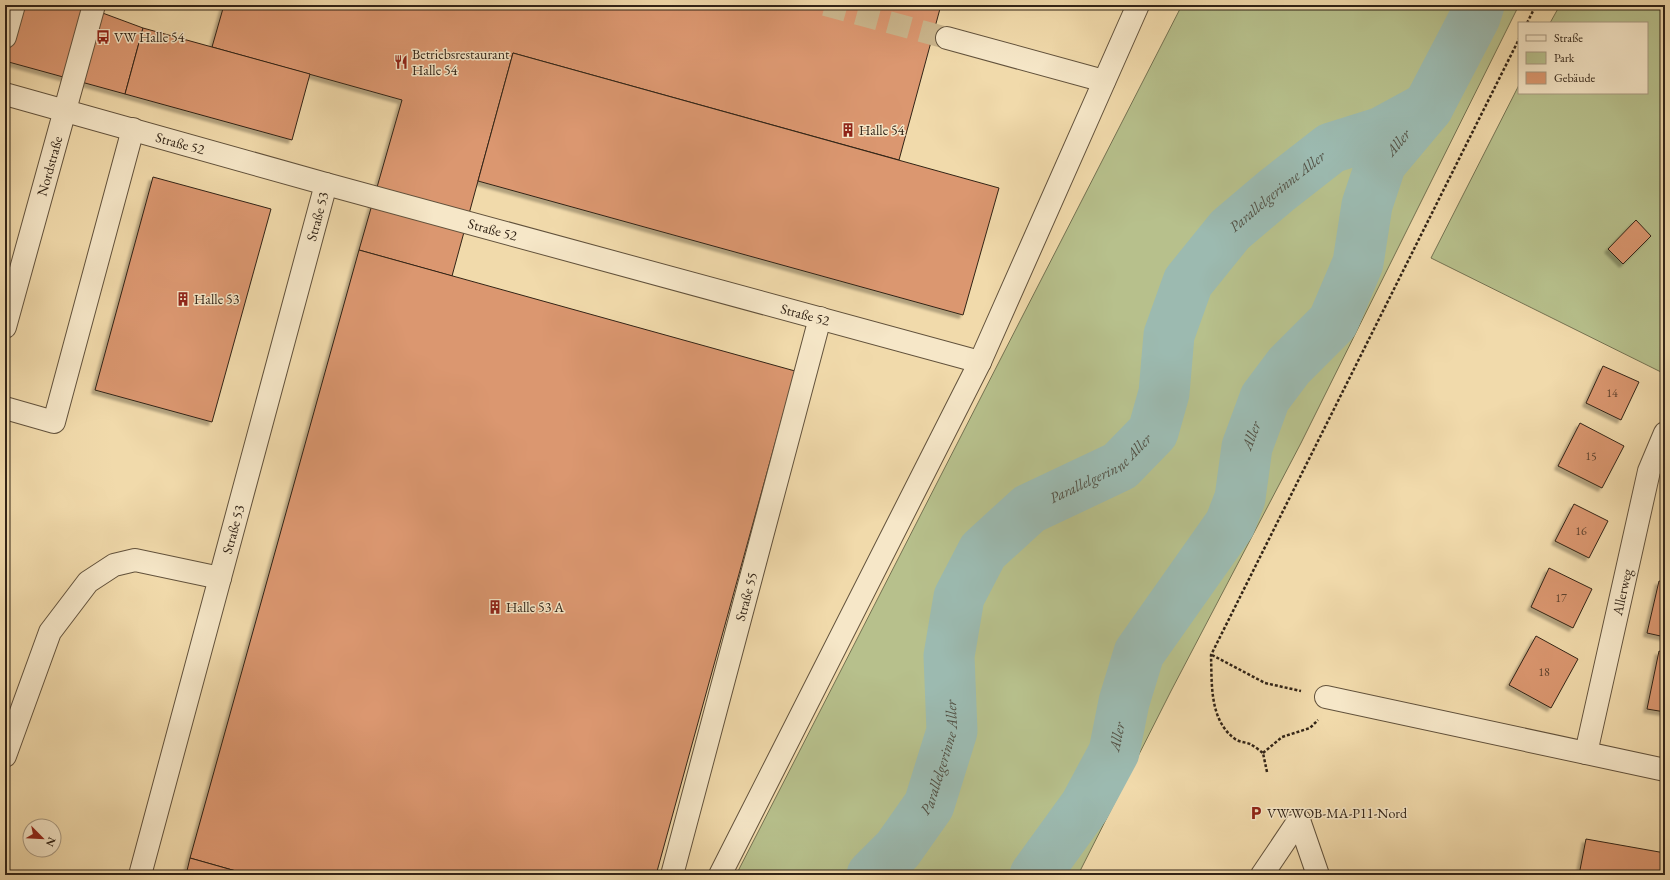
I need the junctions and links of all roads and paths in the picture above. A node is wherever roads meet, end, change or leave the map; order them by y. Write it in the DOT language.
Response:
graph roads {
  1 [pos="14,5"];
  2 [pos="94,5"];
  3 [pos="1138,5"];
  4 [pos="1536,5"];
  5 [pos="1528,22"];
  6 [pos="5,38"];
  7 [pos="947,38"];
  8 [pos="1518,41"];
  9 [pos="1104,81"];
  10 [pos="5,94"];
  11 [pos="65,110"];
  12 [pos="134,129"];
  13 [pos="326,184"];
  14 [pos="820,318"];
  15 [pos="5,327"];
  16 [pos="980,362"];
  17 [pos="5,408"];
  18 [pos="1665,433"];
  19 [pos="220,578"];
  20 [pos="1211,655"];
  21 [pos="1326,697"];
  22 [pos="1296,732"];
  23 [pos="1263,753"];
  24 [pos="1586,753"];
  25 [pos="5,756"];
  26 [pos="1665,770"];
  27 [pos="1267,772"];
  28 [pos="140,875"];
  29 [pos="672,875"];
  30 [pos="720,875"];
  31 [pos="1262,875"];
  32 [pos="1318,875"];
  1 -- 6 [label="street"];
  2 -- 11 [label="street, Nordstraße"];
  3 -- 9 [label="street"];
  4 -- 5 [label="path"];
  7 -- 9 [label="street"];
  8 -- 20 [label="path"];
  9 -- 16 [label="street"];
  10 -- 11 [label="street, Straße 52"];
  11 -- 12 [label="street, Straße 52"];
  11 -- 15 [label="street, Nordstraße"];
  12 -- 13 [label="street, Straße 52"];
  12 -- 17 [label="street"];
  13 -- 14 [label="street, Straße 52"];
  13 -- 19 [label="street, Straße 53"];
  14 -- 16 [label="street, Straße 52"];
  14 -- 29 [label="street, Straße 55"];
  16 -- 30 [label="street"];
  18 -- 24 [label="street, Allerweg"];
  19 -- 25 [label="street"];
  19 -- 28 [label="street, Straße 53"];
  20 -- 21 [label="path"];
  20 -- 23 [label="path"];
  21 -- 24 [label="street"];
  22 -- 23 [label="path"];
  23 -- 27 [label="path"];
  24 -- 26 [label="street"];
  31 -- 32 [label="street"];
}
